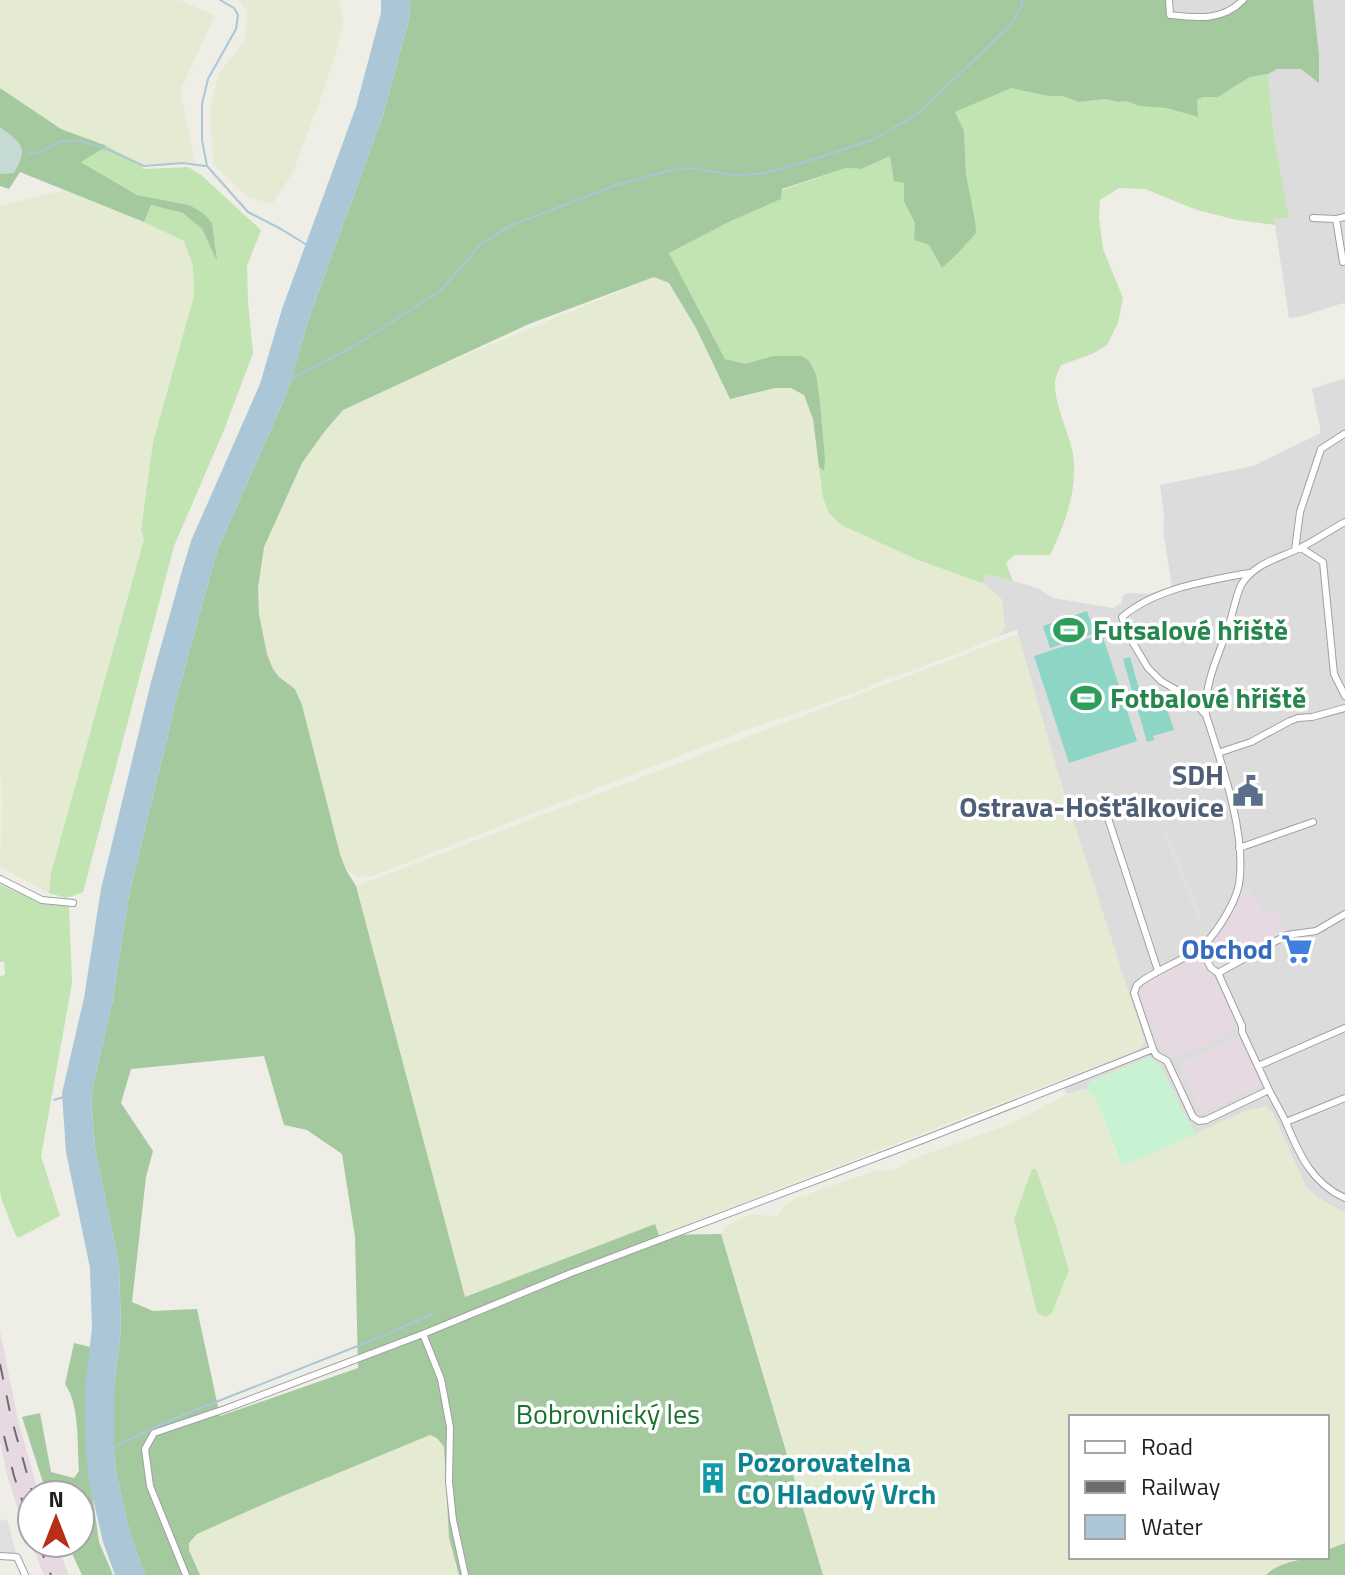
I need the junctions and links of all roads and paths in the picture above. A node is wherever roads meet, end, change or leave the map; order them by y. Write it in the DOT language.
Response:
graph roads {
  1 [pos="1169,0"];
  2 [pos="1243,0"];
  3 [pos="1345,217"];
  4 [pos="1313,218"];
  5 [pos="1336,219"];
  6 [pos="1343,262"];
  7 [pos="1344,434"];
  8 [pos="1345,522"];
  9 [pos="1298,549"];
  10 [pos="1249,573"];
  11 [pos="1345,696"];
  12 [pos="1345,708"];
  13 [pos="1206,715"];
  14 [pos="1218,753"];
  15 [pos="1107,815"];
  16 [pos="1313,822"];
  17 [pos="1239,848"];
  18 [pos="0,879"];
  19 [pos="73,903"];
  20 [pos="1345,914"];
  21 [pos="1200,947"];
  22 [pos="1158,971"];
  23 [pos="1218,973"];
  24 [pos="1345,1028"];
  25 [pos="1153,1049"];
  26 [pos="1258,1066"];
  27 [pos="1269,1090"];
  28 [pos="1345,1098"];
  29 [pos="1286,1122"];
  30 [pos="1345,1198"];
  31 [pos="423,1334"];
  32 [pos="0,1556"];
  33 [pos="25,1575"];
  34 [pos="186,1575"];
  35 [pos="465,1575"];
  1 -- 2 [label="street"];
  3 -- 5 [label="street"];
  4 -- 5 [label="street"];
  5 -- 6 [label="street"];
  7 -- 9 [label="street"];
  8 -- 9 [label="street"];
  9 -- 10 [label="street"];
  9 -- 11 [label="street"];
  10 -- 13 [label="street"];
  10 -- 13 [label="street"];
  12 -- 14 [label="street"];
  13 -- 14 [label="street"];
  14 -- 17 [label="street"];
  15 -- 22 [label="street"];
  16 -- 17 [label="street"];
  17 -- 21 [label="street"];
  18 -- 19 [label="street"];
  20 -- 23 [label="street"];
  21 -- 22 [label="street"];
  21 -- 23 [label="street"];
  22 -- 25 [label="street"];
  23 -- 26 [label="street"];
  24 -- 26 [label="street"];
  25 -- 27 [label="street"];
  25 -- 31 [label="street"];
  26 -- 27 [label="street"];
  27 -- 29 [label="street"];
  28 -- 29 [label="street"];
  29 -- 30 [label="street"];
  31 -- 34 [label="street"];
  31 -- 35 [label="street"];
  32 -- 33 [label="street"];
}
